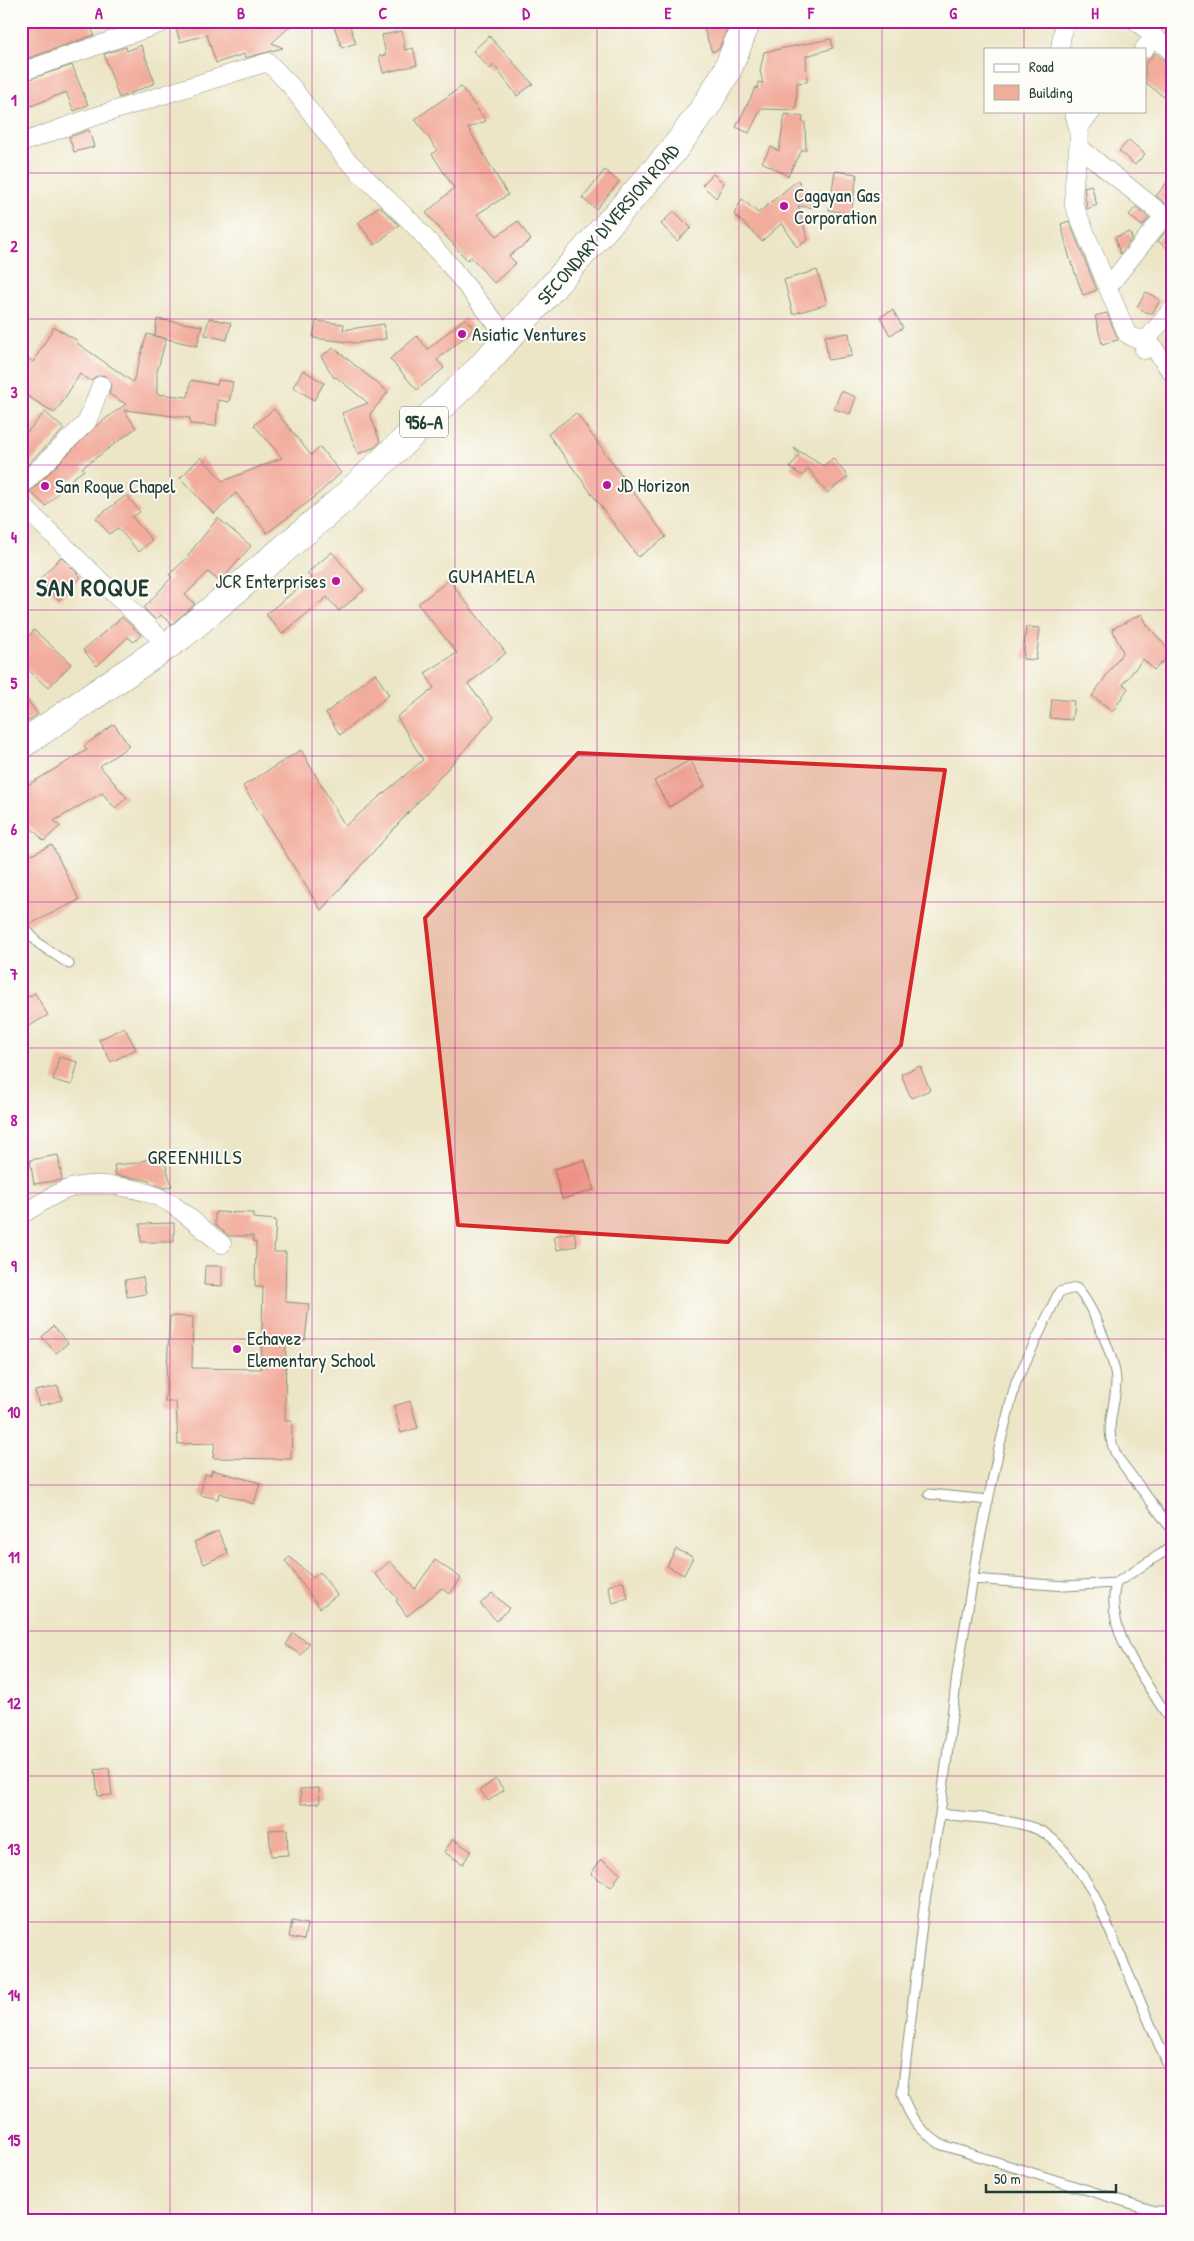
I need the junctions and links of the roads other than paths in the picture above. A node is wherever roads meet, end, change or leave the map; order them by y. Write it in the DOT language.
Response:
graph roads {
  1 [pos="747,21"];
  2 [pos="1064,21"];
  3 [pos="1136,21"];
  4 [pos="162,23"];
  5 [pos="1149,43"];
  6 [pos="1060,48"];
  7 [pos="1173,53"];
  8 [pos="21,72"];
  9 [pos="1090,112"];
  10 [pos="1076,119"];
  11 [pos="21,143"];
  12 [pos="1080,148"];
  13 [pos="1168,219"];
  14 [pos="1108,287"];
  15 [pos="1173,308"];
  16 [pos="508,338"];
  17 [pos="1145,346"];
  18 [pos="1173,374"];
  19 [pos="101,385"];
  20 [pos="21,486"];
  21 [pos="21,504"];
  22 [pos="168,645"];
  23 [pos="21,745"];
  24 [pos="21,924"];
  25 [pos="68,964"];
  26 [pos="21,1215"];
  27 [pos="222,1244"];
  28 [pos="929,1494"];
  29 [pos="988,1500"];
  30 [pos="1173,1531"];
  31 [pos="1173,1546"];
  32 [pos="973,1579"];
  33 [pos="1116,1583"];
  34 [pos="1173,1724"];
  35 [pos="940,1814"];
  36 [pos="1173,2077"];
  37 [pos="1173,2211"];
  1 -- 16 [label="main road, SECONDARY DIVERSION ROAD / 956-A"];
  2 -- 6 [label="street"];
  3 -- 5 [label="street"];
  4 -- 8 [label="street"];
  5 -- 7 [label="street"];
  9 -- 10 [label="street"];
  10 -- 12 [label="street"];
  11 -- 16 [label="street"];
  12 -- 13 [label="street"];
  12 -- 14 [label="street"];
  13 -- 14 [label="street"];
  14 -- 17 [label="street"];
  15 -- 17 [label="street"];
  16 -- 22 [label="main road, SECONDARY DIVERSION ROAD / 956-A"];
  17 -- 18 [label="street"];
  19 -- 20 [label="street"];
  21 -- 22 [label="street"];
  22 -- 23 [label="main road, SECONDARY DIVERSION ROAD / 956-A"];
  24 -- 25 [label="lane"];
  26 -- 27 [label="street"];
  28 -- 29 [label="lane"];
  29 -- 30 [label="lane"];
  29 -- 32 [label="lane"];
  31 -- 33 [label="lane"];
  32 -- 33 [label="lane"];
  32 -- 35 [label="lane"];
  33 -- 34 [label="lane"];
  35 -- 36 [label="lane"];
  35 -- 37 [label="lane"];
}
